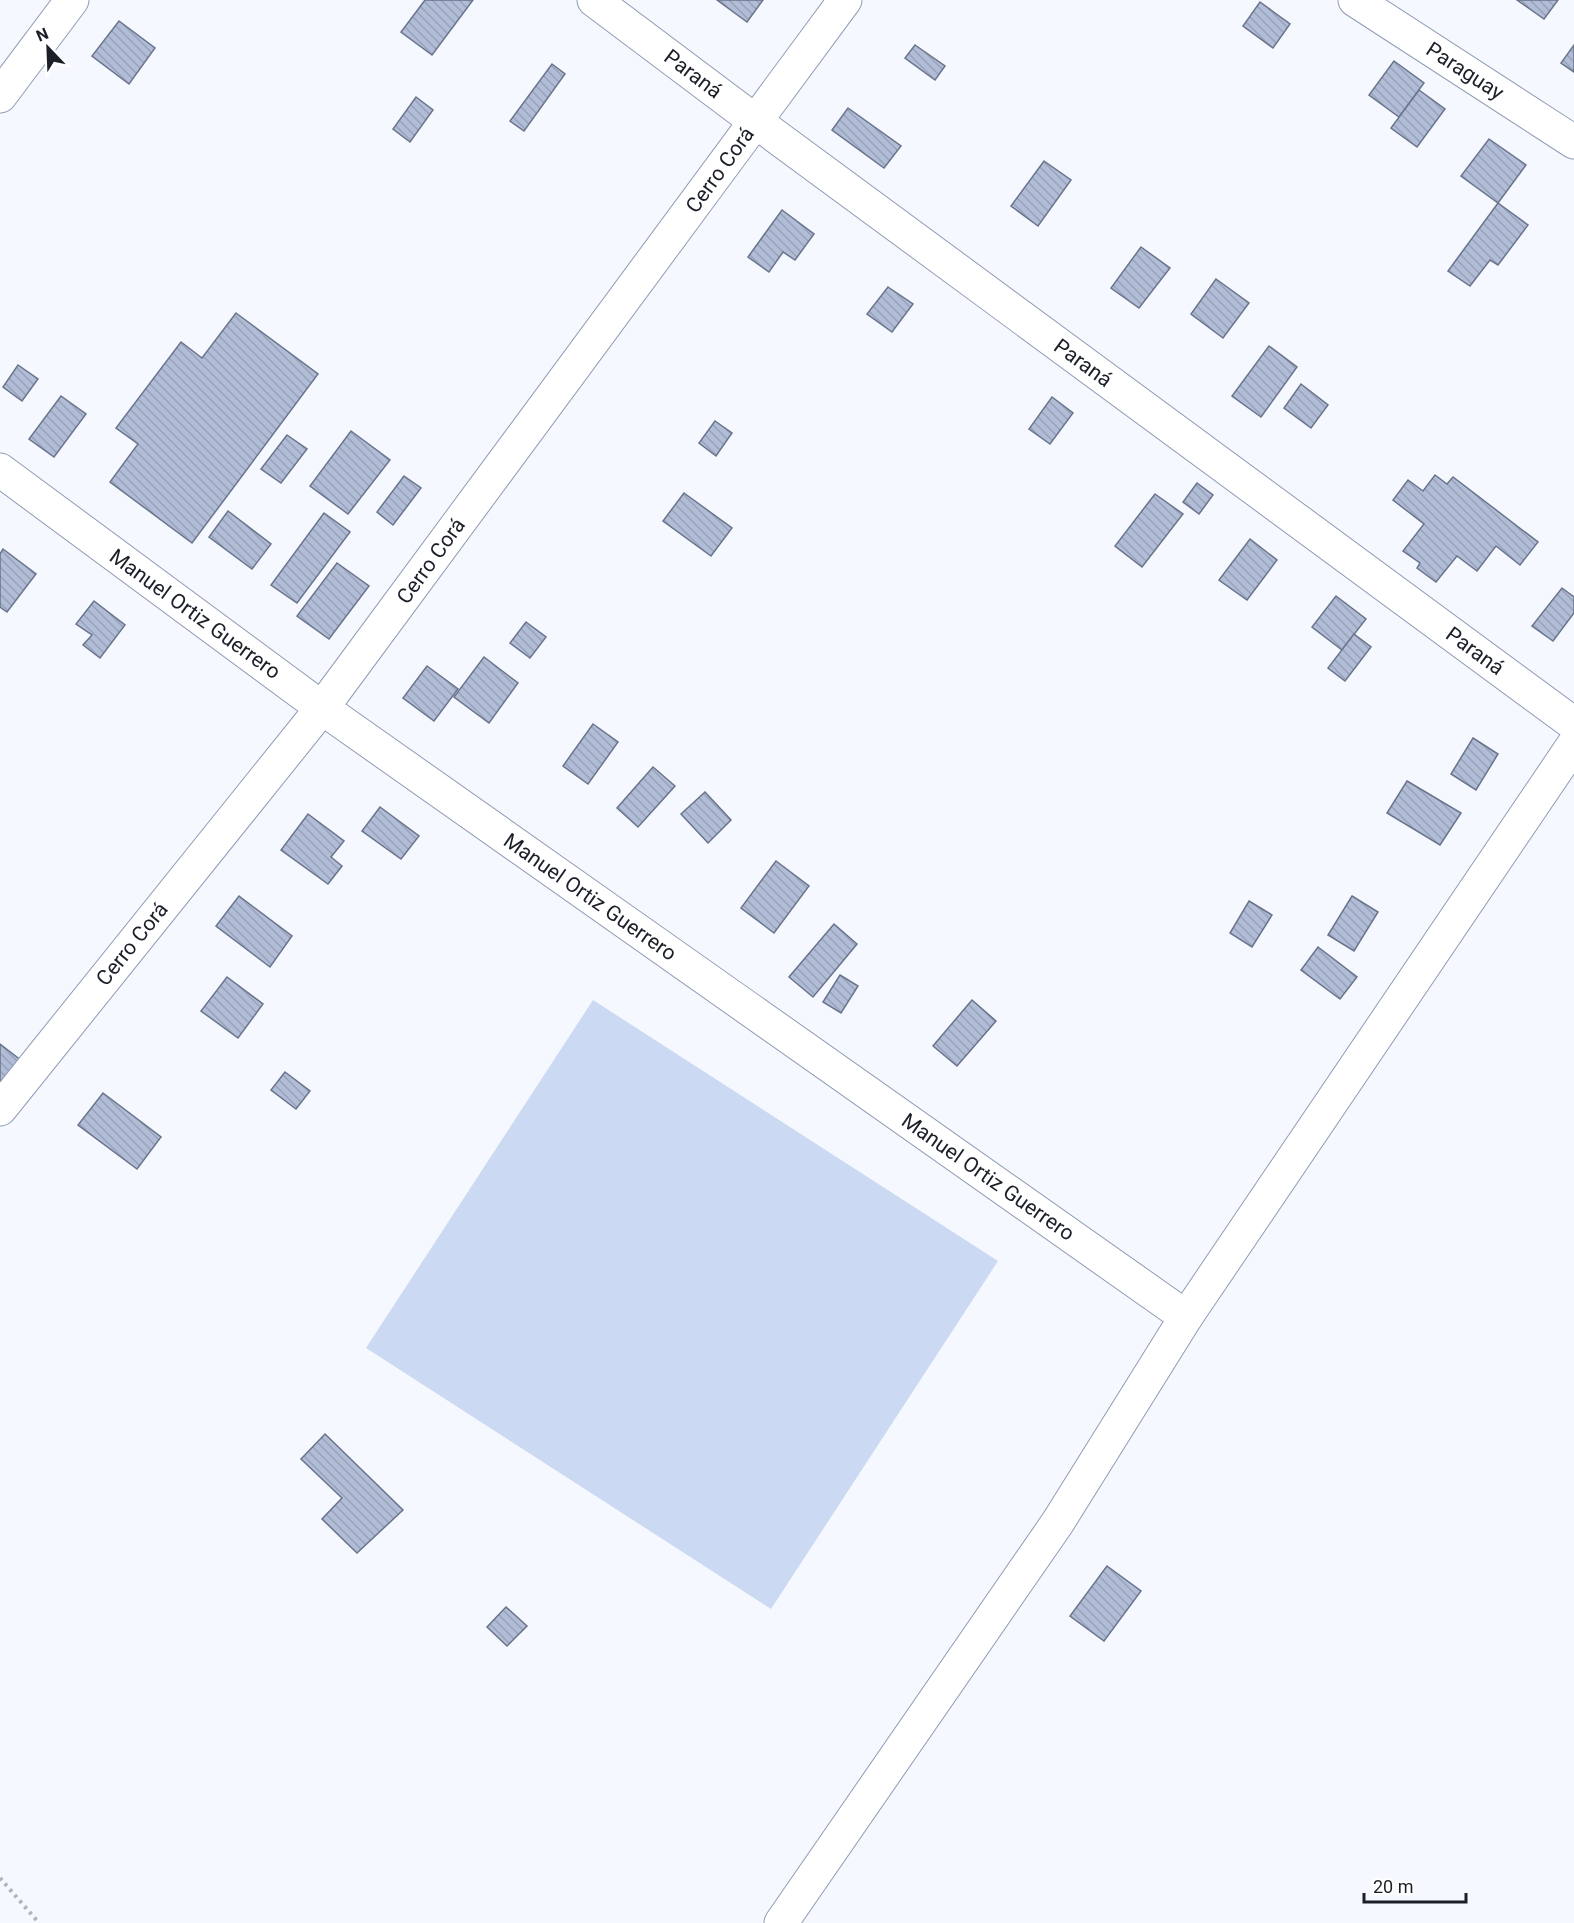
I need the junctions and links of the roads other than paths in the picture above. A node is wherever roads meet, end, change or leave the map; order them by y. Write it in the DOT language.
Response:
graph roads {
  1 [pos="72,0"];
  2 [pos="594,0"];
  3 [pos="845,0"];
  4 [pos="1355,0"];
  5 [pos="0,96"];
  6 [pos="755,122"];
  7 [pos="1574,142"];
  8 [pos="0,470"];
  9 [pos="322,708"];
  10 [pos="1574,724"];
  11 [pos="1574,744"];
  12 [pos="0,1109"];
  13 [pos="1186,1317"];
  14 [pos="781,1923"];
  1 -- 5 [label="street"];
  2 -- 6 [label="street, Paraná"];
  3 -- 6 [label="street, Cerro Corá"];
  4 -- 7 [label="street, Paraguay"];
  6 -- 9 [label="street, Cerro Corá"];
  6 -- 10 [label="street, Paraná"];
  8 -- 9 [label="street, Manuel Ortiz Guerrero"];
  9 -- 12 [label="street, Cerro Corá"];
  9 -- 13 [label="street, Manuel Ortiz Guerrero"];
  11 -- 13 [label="street"];
  13 -- 14 [label="street"];
}
